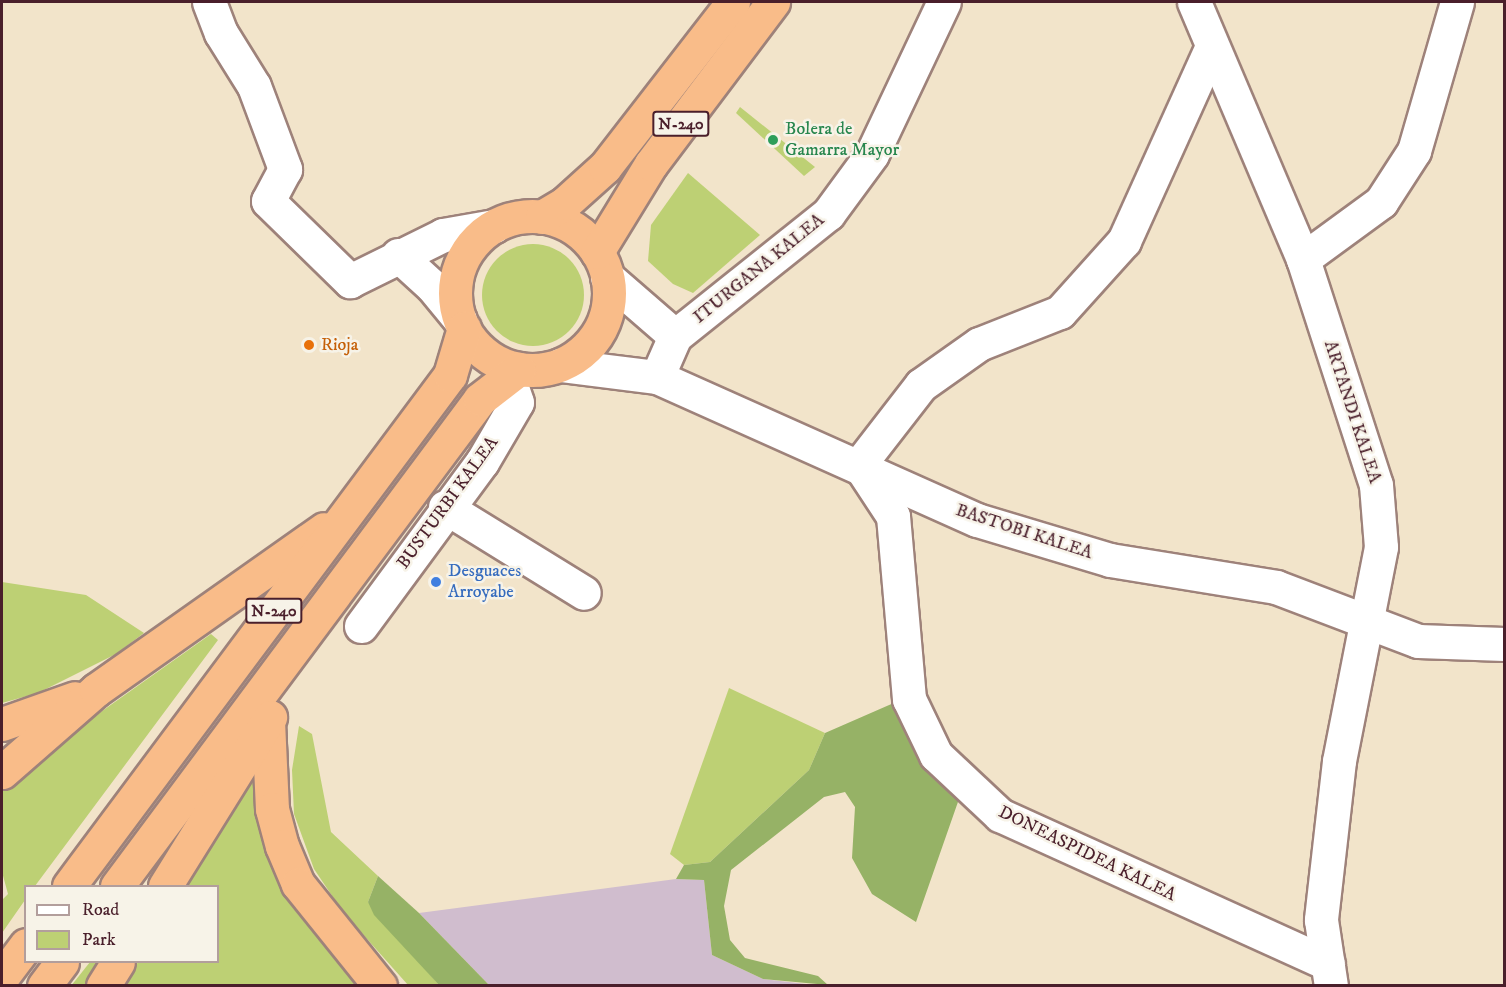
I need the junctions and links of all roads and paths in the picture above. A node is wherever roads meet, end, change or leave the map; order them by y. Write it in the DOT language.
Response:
graph roads {
  1 [pos="209,2"];
  2 [pos="733,2"];
  3 [pos="773,2"];
  4 [pos="944,2"];
  5 [pos="1194,2"];
  6 [pos="1457,2"];
  7 [pos="1211,48"];
  8 [pos="542,217"];
  9 [pos="494,226"];
  10 [pos="398,255"];
  11 [pos="1303,259"];
  12 [pos="602,264"];
  13 [pos="462,324"];
  14 [pos="675,336"];
  15 [pos="560,365"];
  16 [pos="513,373"];
  17 [pos="657,377"];
  18 [pos="859,465"];
  19 [pos="445,507"];
  20 [pos="350,510"];
  21 [pos="584,593"];
  22 [pos="1368,620"];
  23 [pos="362,626"];
  24 [pos="308,634"];
  25 [pos="1504,644"];
  26 [pos="96,690"];
  27 [pos="268,721"];
  28 [pos="2,724"];
  29 [pos="2,772"];
  30 [pos="70,885"];
  31 [pos="118,885"];
  32 [pos="166,885"];
  33 [pos="24,948"];
  34 [pos="61,963"];
  35 [pos="117,963"];
  36 [pos="1329,975"];
  37 [pos="2,977"];
  38 [pos="45,986"];
  39 [pos="103,986"];
  40 [pos="380,986"];
  1 -- 10 [label="street"];
  2 -- 8 [label="highway, N-240"];
  3 -- 12 [label="highway, N-240"];
  4 -- 14 [label="street, ITURGANA KALEA"];
  5 -- 7 [label="street, ARTANDI KALEA"];
  6 -- 11 [label="street"];
  7 -- 11 [label="street, ARTANDI KALEA"];
  7 -- 18 [label="street"];
  8 -- 9 [label="highway, N-240"];
  8 -- 12 [label="highway, N-240"];
  9 -- 10 [label="street"];
  9 -- 13 [label="highway, N-240"];
  10 -- 13 [label="street"];
  11 -- 22 [label="street, ARTANDI KALEA"];
  12 -- 14 [label="street"];
  12 -- 15 [label="highway"];
  13 -- 16 [label="highway"];
  13 -- 20 [label="highway, N-240"];
  14 -- 17 [label="street, ITURGANA KALEA"];
  15 -- 16 [label="highway"];
  15 -- 17 [label="street, BASTOBI KALEA"];
  16 -- 19 [label="street, BUSTURBI KALEA"];
  16 -- 24 [label="highway, N-240"];
  17 -- 18 [label="street, BASTOBI KALEA"];
  18 -- 22 [label="street, BASTOBI KALEA"];
  18 -- 36 [label="street, DONEASPIDEA KALEA"];
  19 -- 21 [label="street"];
  19 -- 23 [label="street, BUSTURBI KALEA"];
  20 -- 26 [label="highway"];
  20 -- 30 [label="highway, N-240"];
  22 -- 25 [label="street, BASTOBI KALEA"];
  22 -- 36 [label="street, ARTANDI KALEA"];
  24 -- 27 [label="highway"];
  24 -- 31 [label="highway, N-240"];
  26 -- 28 [label="highway"];
  26 -- 29 [label="highway"];
  27 -- 32 [label="highway"];
  27 -- 40 [label="highway"];
  33 -- 37 [label="highway"];
  34 -- 38 [label="highway"];
  35 -- 39 [label="highway"];
}
